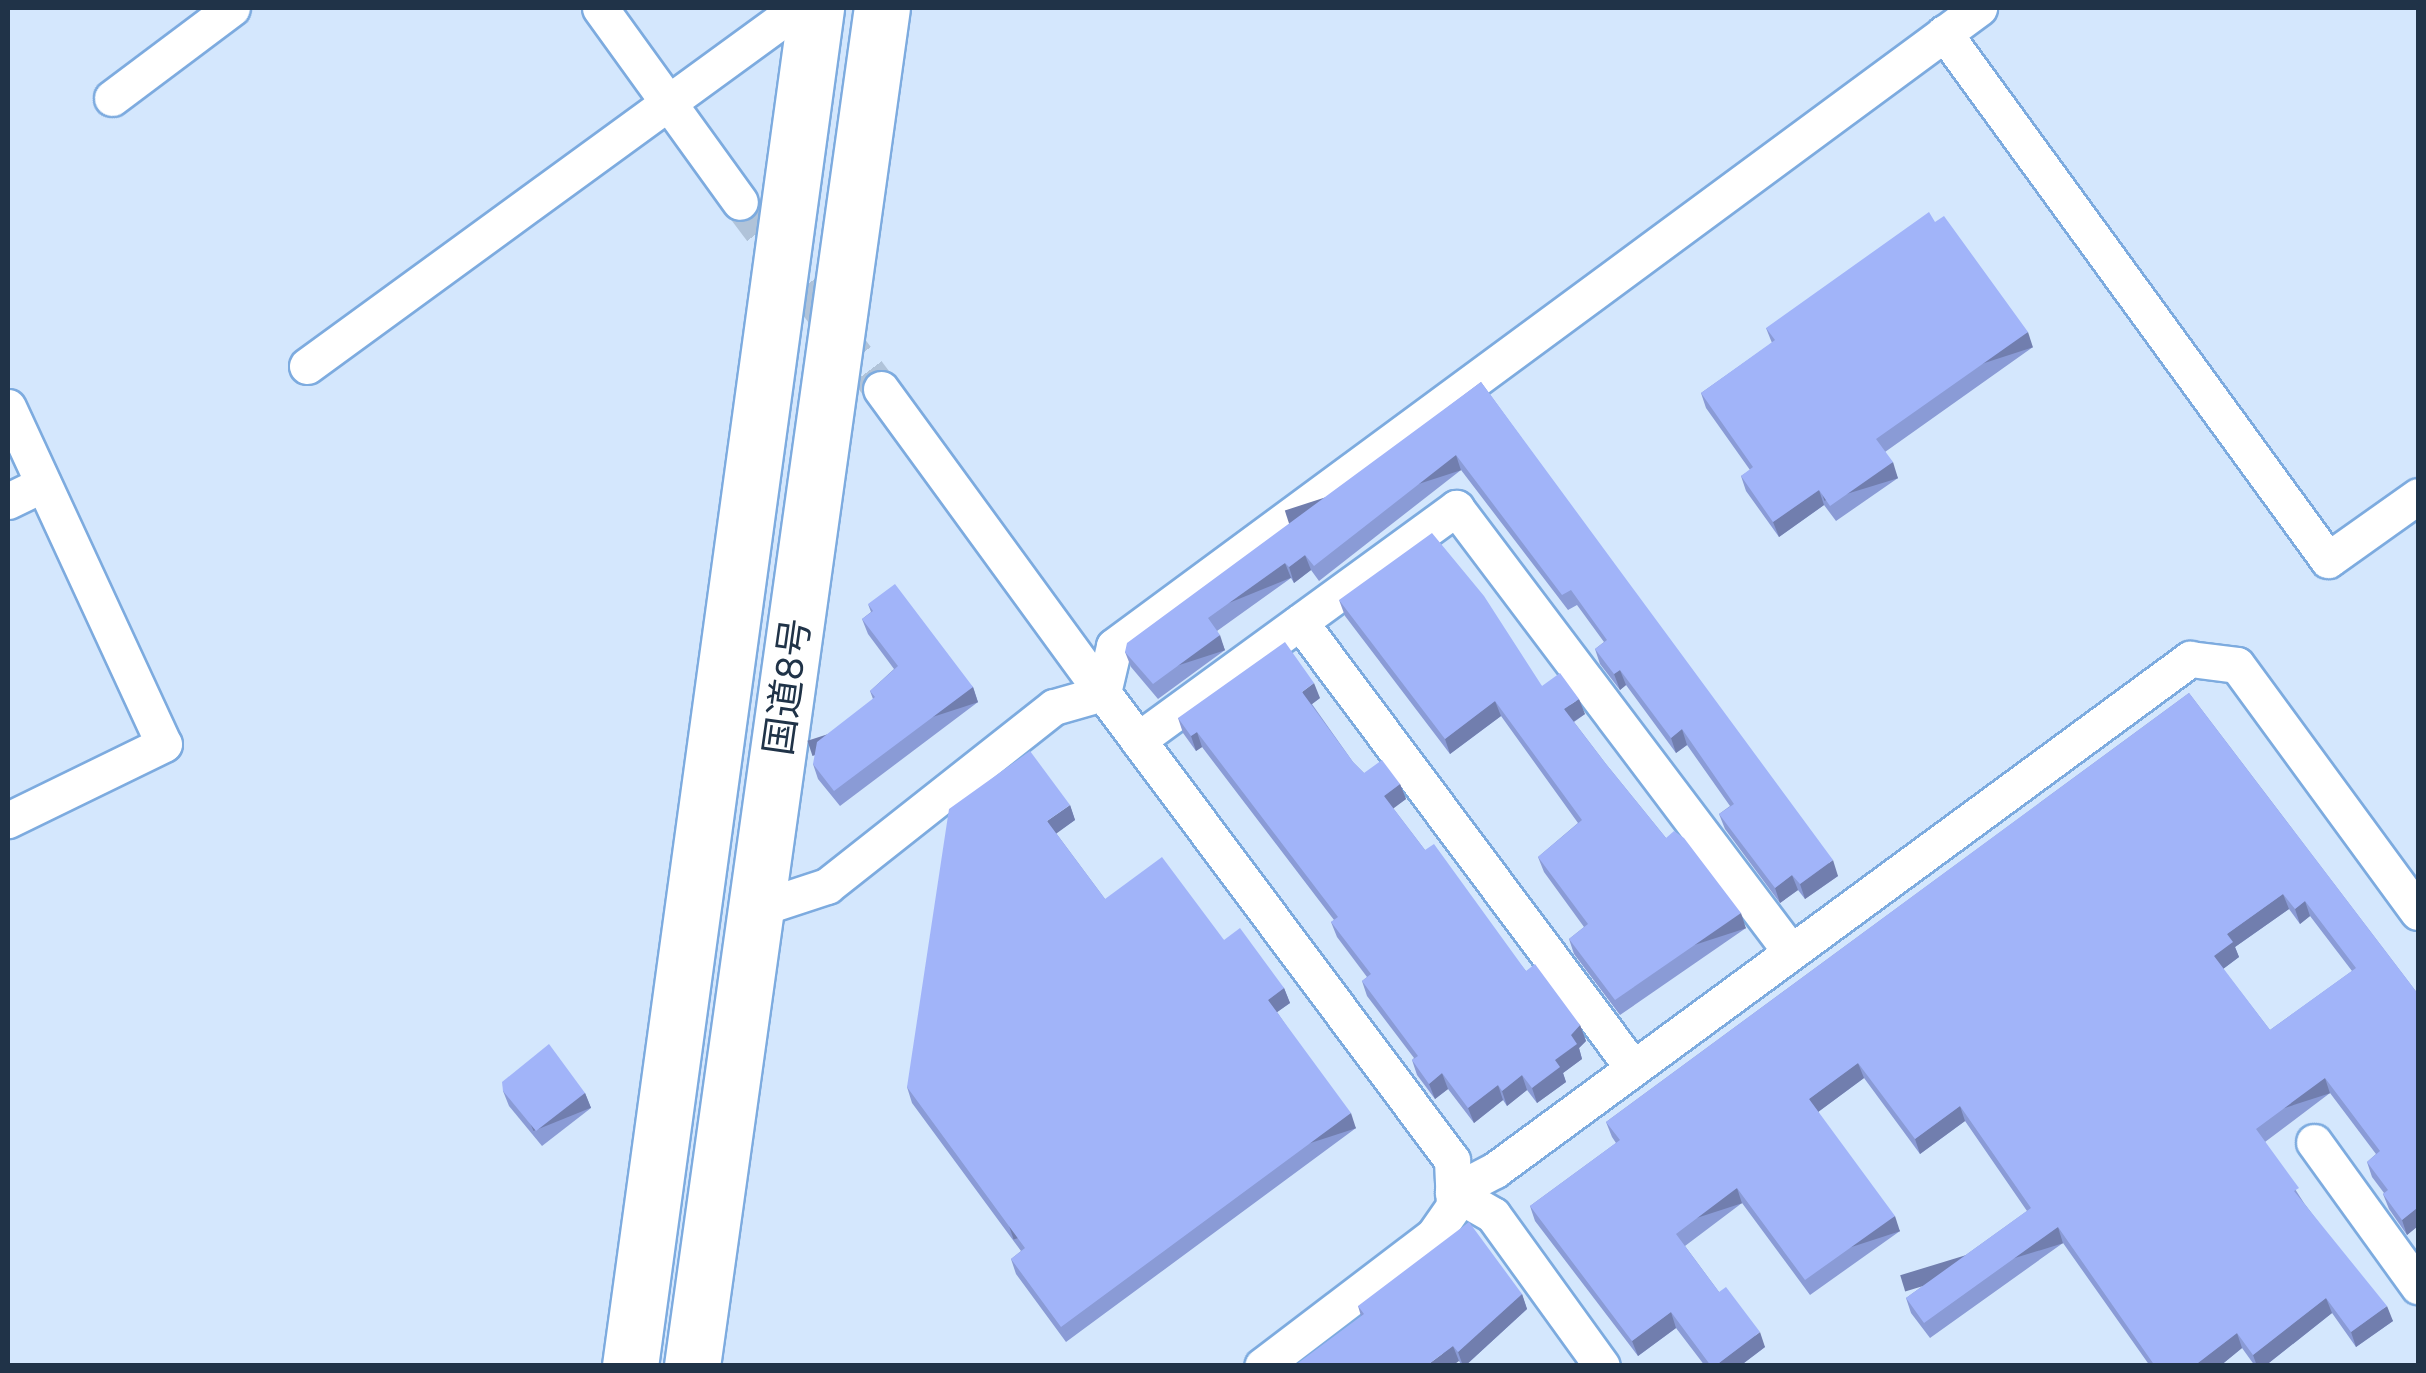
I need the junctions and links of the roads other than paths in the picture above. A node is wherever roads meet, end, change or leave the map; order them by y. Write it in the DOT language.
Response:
graph roads {
  1 [pos="232,8"];
  2 [pos="600,8"];
  3 [pos="798,8"];
  4 [pos="816,8"];
  5 [pos="882,8"];
  6 [pos="1979,8"];
  7 [pos="1944,33"];
  8 [pos="112,98"];
  9 [pos="668,102"];
  10 [pos="740,202"];
  11 [pos="306,366"];
  12 [pos="881,389"];
  13 [pos="8,408"];
  14 [pos="43,484"];
  15 [pos="2418,496"];
  16 [pos="8,500"];
  17 [pos="1300,622"];
  18 [pos="1103,693"];
  19 [pos="1138,740"];
  20 [pos="8,820"];
  21 [pos="758,909"];
  22 [pos="2418,912"];
  23 [pos="1792,952"];
  24 [pos="1633,1068"];
  25 [pos="2314,1142"];
  26 [pos="1454,1192"];
  27 [pos="2418,1286"];
  28 [pos="630,1366"];
  29 [pos="692,1366"];
  30 [pos="1262,1366"];
  31 [pos="1602,1366"];
  1 -- 8 [label="street"];
  2 -- 9 [label="street"];
  3 -- 9 [label="street"];
  4 -- 28 [label="highway, 国道8号"];
  5 -- 21 [label="highway, 国道8号"];
  6 -- 7 [label="street"];
  7 -- 15 [label="street"];
  7 -- 18 [label="street"];
  9 -- 10 [label="street"];
  9 -- 11 [label="street"];
  12 -- 18 [label="street"];
  13 -- 14 [label="street"];
  14 -- 16 [label="street"];
  14 -- 20 [label="street"];
  17 -- 19 [label="street"];
  17 -- 23 [label="street"];
  17 -- 24 [label="street"];
  18 -- 19 [label="street"];
  18 -- 21 [label="street"];
  19 -- 26 [label="street"];
  21 -- 29 [label="highway, 国道8号"];
  22 -- 23 [label="street"];
  23 -- 24 [label="street"];
  24 -- 26 [label="street"];
  25 -- 27 [label="street"];
  26 -- 30 [label="street"];
  26 -- 31 [label="street"];
}
